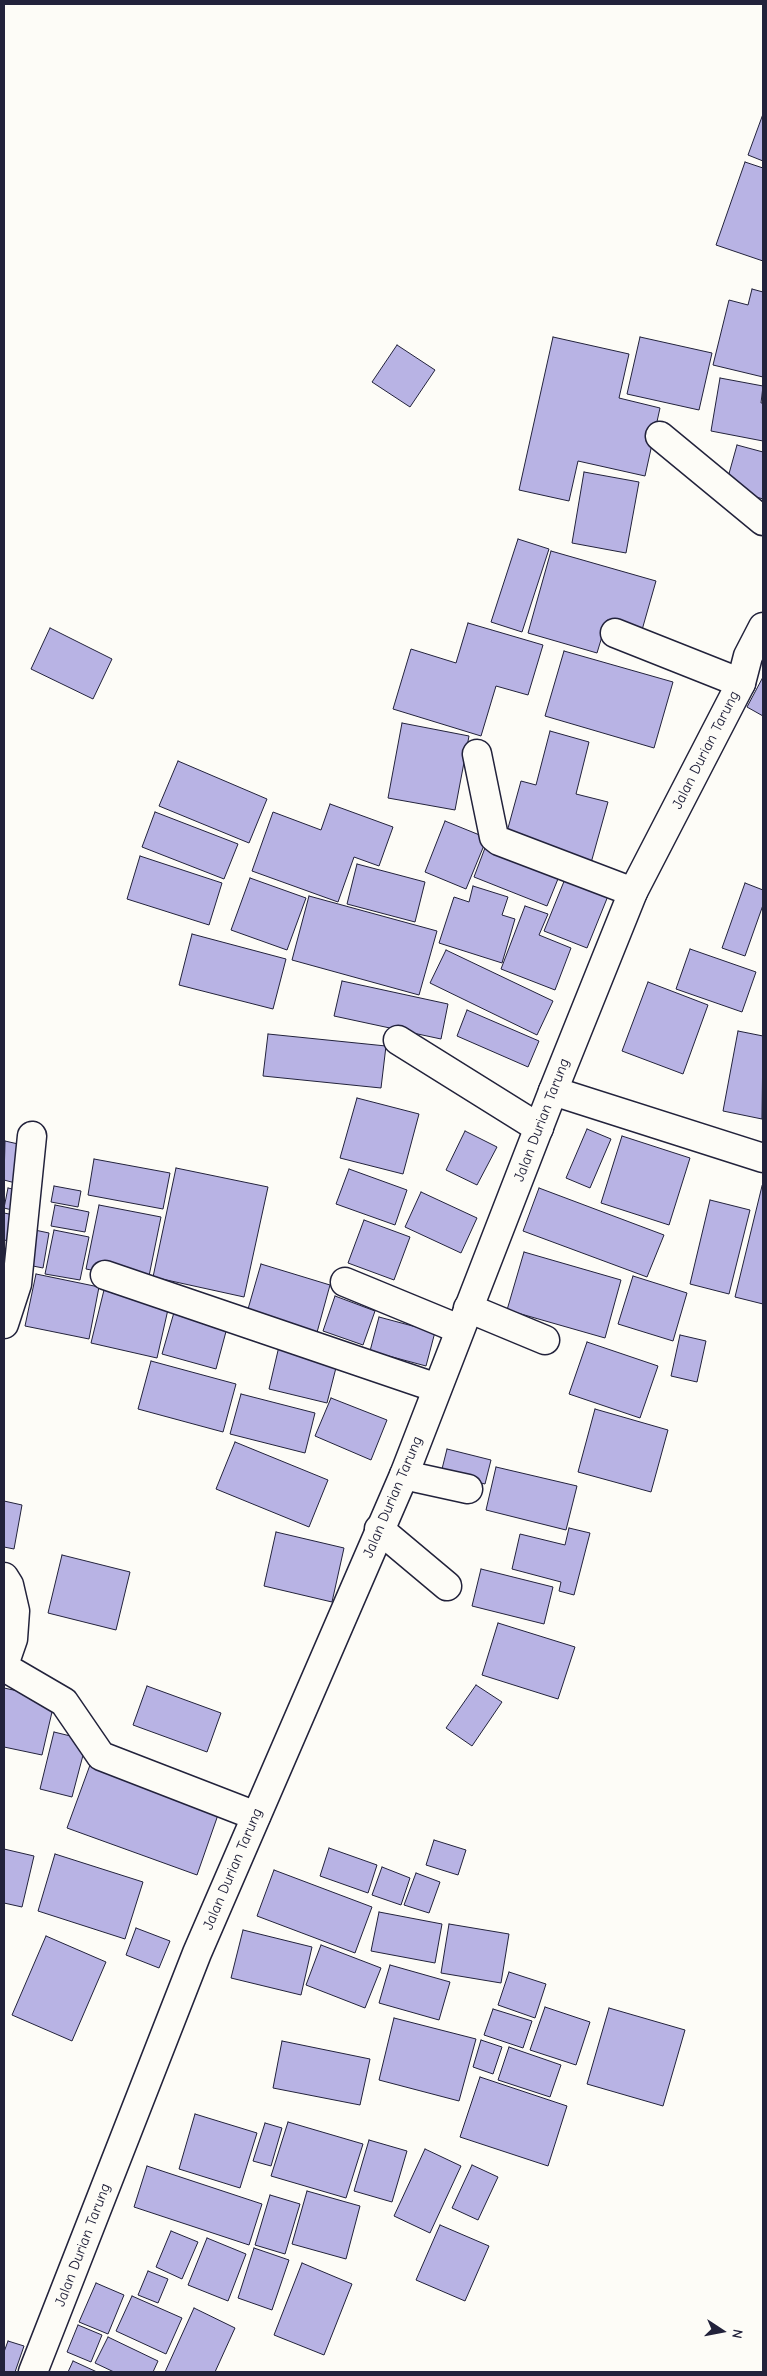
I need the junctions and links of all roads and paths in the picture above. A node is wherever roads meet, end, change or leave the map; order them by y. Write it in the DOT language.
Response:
graph roads {
  1 [pos="660,436"];
  2 [pos="763,521"];
  3 [pos="763,627"];
  4 [pos="615,632"];
  5 [pos="756,659"];
  6 [pos="741,683"];
  7 [pos="477,754"];
  8 [pos="633,892"];
  9 [pos="398,1040"];
  10 [pos="553,1091"];
  11 [pos="539,1128"];
  12 [pos="32,1136"];
  13 [pos="763,1158"];
  14 [pos="104,1275"];
  15 [pos="10,1276"];
  16 [pos="345,1282"];
  17 [pos="464,1319"];
  18 [pos="4,1324"];
  19 [pos="545,1340"];
  20 [pos="437,1388"];
  21 [pos="404,1475"];
  22 [pos="468,1489"];
  23 [pos="379,1529"];
  24 [pos="4,1577"];
  25 [pos="447,1586"];
  26 [pos="4,1666"];
  27 [pos="256,1816"];
  28 [pos="34,2372"];
  1 -- 2 [label="street"];
  3 -- 5 [label="street, Jalan Durian Tarung"];
  4 -- 6 [label="street"];
  5 -- 6 [label="street, Jalan Durian Tarung"];
  6 -- 8 [label="street, Jalan Durian Tarung"];
  7 -- 8 [label="street"];
  8 -- 10 [label="street, Jalan Durian Tarung"];
  9 -- 11 [label="street"];
  10 -- 11 [label="street, Jalan Durian Tarung"];
  10 -- 13 [label="street"];
  11 -- 17 [label="street, Jalan Durian Tarung"];
  12 -- 15 [label="street"];
  14 -- 20 [label="street"];
  15 -- 18 [label="street"];
  16 -- 17 [label="street"];
  17 -- 19 [label="street"];
  17 -- 20 [label="street, Jalan Durian Tarung"];
  20 -- 21 [label="street, Jalan Durian Tarung"];
  21 -- 22 [label="street"];
  21 -- 23 [label="street, Jalan Durian Tarung"];
  23 -- 25 [label="street"];
  23 -- 27 [label="street, Jalan Durian Tarung"];
  24 -- 26 [label="street"];
  26 -- 27 [label="street"];
  27 -- 28 [label="street, Jalan Durian Tarung"];
}
